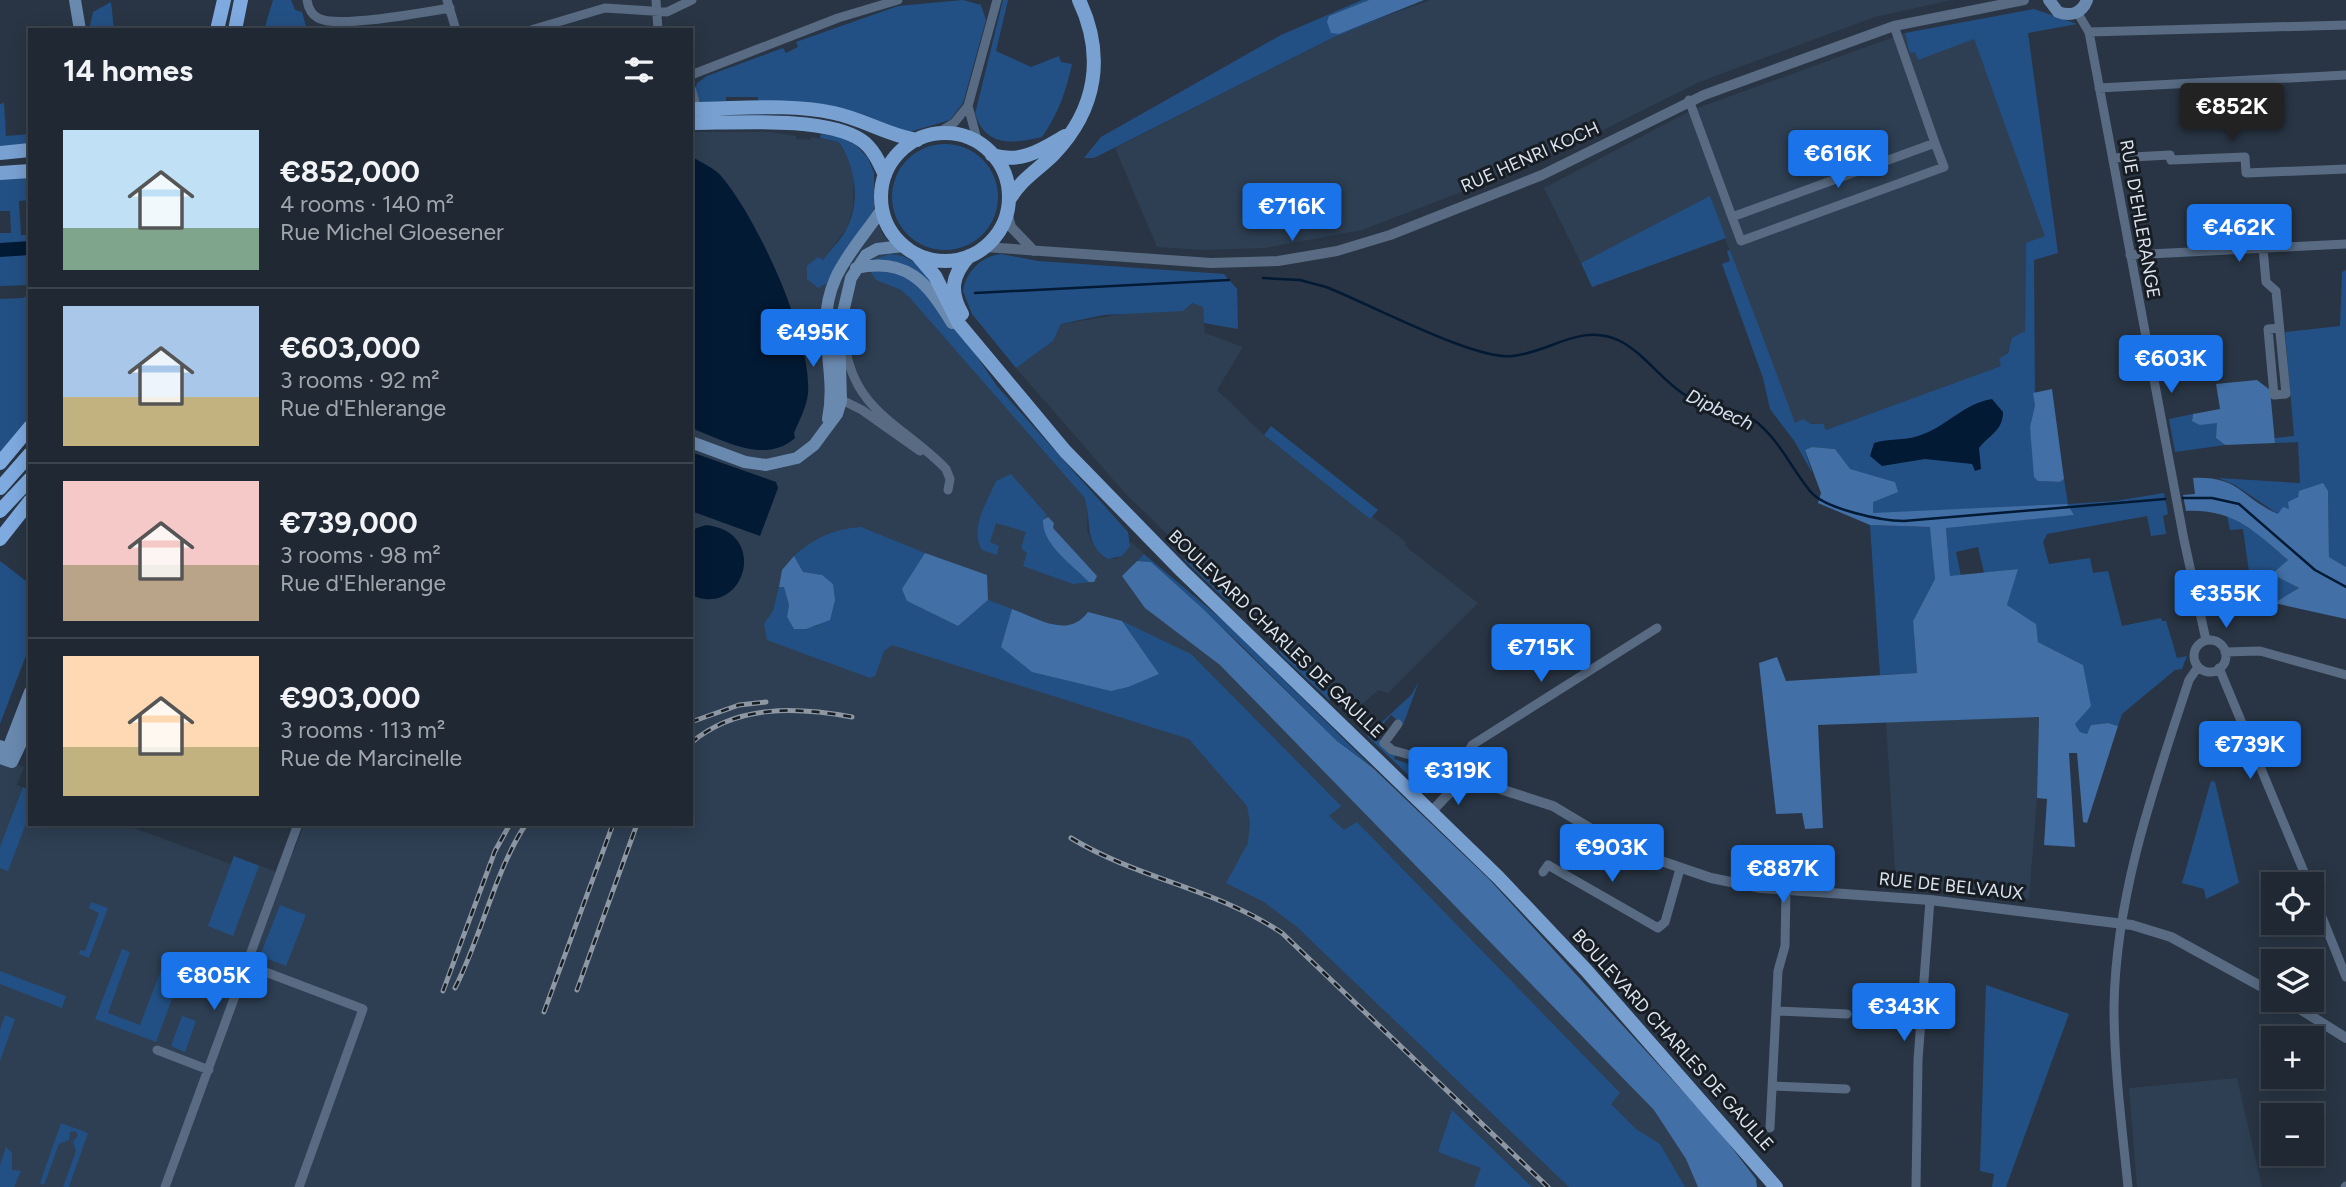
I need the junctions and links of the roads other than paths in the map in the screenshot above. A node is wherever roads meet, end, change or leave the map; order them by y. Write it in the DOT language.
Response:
graph roads {
  1 [pos="75,0"];
  2 [pos="224,0"];
  3 [pos="242,0"];
  4 [pos="307,0"];
  5 [pos="656,0"];
  6 [pos="692,0"];
  7 [pos="898,0"];
  8 [pos="1079,0"];
  9 [pos="2024,0"];
  10 [pos="2049,0"];
  11 [pos="2087,0"];
  12 [pos="994,1"];
  13 [pos="449,4"];
  14 [pos="655,11"];
  15 [pos="2077,12"];
  16 [pos="2346,25"];
  17 [pos="1894,26"];
  18 [pos="80,28"];
  19 [pos="217,28"];
  20 [pos="235,28"];
  21 [pos="455,28"];
  22 [pos="538,28"];
  23 [pos="658,28"];
  24 [pos="2089,33"];
  25 [pos="693,74"];
  26 [pos="2346,75"];
  27 [pos="2099,88"];
  28 [pos="1689,100"];
  29 [pos="968,106"];
  30 [pos="693,114"];
  31 [pos="1070,133"];
  32 [pos="934,135"];
  33 [pos="917,140"];
  34 [pos="978,143"];
  35 [pos="1935,143"];
  36 [pos="28,150"];
  37 [pos="0,153"];
  38 [pos="992,155"];
  39 [pos="2113,158"];
  40 [pos="28,165"];
  41 [pos="0,166"];
  42 [pos="2346,169"];
  43 [pos="28,171"];
  44 [pos="0,173"];
  45 [pos="885,175"];
  46 [pos="1008,207"];
  47 [pos="882,209"];
  48 [pos="1732,217"];
  49 [pos="2346,244"];
  50 [pos="903,246"];
  51 [pos="985,247"];
  52 [pos="2263,248"];
  53 [pos="1034,251"];
  54 [pos="917,255"];
  55 [pos="2130,255"];
  56 [pos="969,256"];
  57 [pos="856,268"];
  58 [pos="841,313"];
  59 [pos="827,314"];
  60 [pos="2279,328"];
  61 [pos="989,361"];
  62 [pos="841,401"];
  63 [pos="827,428"];
  64 [pos="28,429"];
  65 [pos="693,443"];
  66 [pos="28,456"];
  67 [pos="939,462"];
  68 [pos="0,463"];
  69 [pos="1092,477"];
  70 [pos="28,480"];
  71 [pos="0,488"];
  72 [pos="948,490"];
  73 [pos="28,504"];
  74 [pos="0,511"];
  75 [pos="0,539"];
  76 [pos="1657,628"];
  77 [pos="2206,640"];
  78 [pos="2225,652"];
  79 [pos="2198,667"];
  80 [pos="2219,668"];
  81 [pos="2346,675"];
  82 [pos="28,697"];
  83 [pos="1398,724"];
  84 [pos="28,726"];
  85 [pos="6,753"];
  86 [pos="1460,769"];
  87 [pos="1467,781"];
  88 [pos="1432,811"];
  89 [pos="298,826"];
  90 [pos="1680,869"];
  91 [pos="2304,872"];
  92 [pos="1543,873"];
  93 [pos="1786,890"];
  94 [pos="1930,900"];
  95 [pos="2324,922"];
  96 [pos="2122,924"];
  97 [pos="247,965"];
  98 [pos="2346,977"];
  99 [pos="2261,986"];
  100 [pos="1776,1011"];
  101 [pos="2305,1012"];
  102 [pos="1847,1014"];
  103 [pos="2346,1038"];
  104 [pos="157,1050"];
  105 [pos="209,1070"];
  106 [pos="1774,1086"];
  107 [pos="1846,1089"];
  108 [pos="1770,1128"];
  109 [pos="165,1187"];
  110 [pos="299,1187"];
  111 [pos="1776,1187"];
  112 [pos="1916,1187"];
  113 [pos="2128,1187"];
  1 -- 18 [label="main road"];
  2 -- 19 [label="highway"];
  3 -- 20 [label="highway"];
  4 -- 13 [label="street"];
  5 -- 14 [label="street"];
  6 -- 14 [label="street"];
  7 -- 25 [label="street"];
  8 -- 31 [label="main road"];
  9 -- 17 [label="street, RUE HENRI KOCH"];
  10 -- 15 [label="main road"];
  11 -- 15 [label="main road"];
  12 -- 29 [label="street"];
  13 -- 21 [label="street"];
  14 -- 22 [label="street"];
  14 -- 23 [label="street"];
  15 -- 24 [label="street, RUE D'EHLERANGE"];
  16 -- 24 [label="street"];
  17 -- 28 [label="street, RUE HENRI KOCH"];
  17 -- 35 [label="street"];
  24 -- 27 [label="street, RUE D'EHLERANGE"];
  26 -- 27 [label="street"];
  27 -- 39 [label="street, RUE D'EHLERANGE"];
  28 -- 48 [label="street"];
  28 -- 53 [label="street, RUE HENRI KOCH"];
  29 -- 32 [label="street"];
  29 -- 34 [label="street"];
  30 -- 33 [label="main road"];
  30 -- 45 [label="main road"];
  31 -- 38 [label="main road"];
  31 -- 46 [label="main road"];
  32 -- 33 [label="main road"];
  32 -- 34 [label="main road"];
  33 -- 45 [label="main road"];
  34 -- 38 [label="main road"];
  35 -- 48 [label="street"];
  35 -- 48 [label="street"];
  36 -- 37 [label="main road"];
  38 -- 46 [label="main road"];
  39 -- 42 [label="street"];
  39 -- 55 [label="street, RUE D'EHLERANGE"];
  40 -- 41 [label="main road"];
  43 -- 44 [label="main road"];
  45 -- 47 [label="main road"];
  46 -- 51 [label="main road"];
  46 -- 53 [label="street"];
  47 -- 50 [label="main road"];
  47 -- 59 [label="main road"];
  49 -- 52 [label="street"];
  50 -- 54 [label="main road"];
  50 -- 57 [label="main road"];
  51 -- 53 [label="street, RUE HENRI KOCH"];
  51 -- 56 [label="main road"];
  52 -- 55 [label="street"];
  52 -- 60 [label="street"];
  54 -- 56 [label="main road"];
  54 -- 61 [label="main road, BOULEVARD CHARLES DE GAULLE"];
  55 -- 77 [label="street, RUE D'EHLERANGE"];
  56 -- 69 [label="main road, BOULEVARD CHARLES DE GAULLE"];
  57 -- 58 [label="main road"];
  57 -- 61 [label="main road, BOULEVARD CHARLES DE GAULLE"];
  58 -- 62 [label="main road"];
  58 -- 67 [label="street"];
  59 -- 62 [label="street"];
  59 -- 63 [label="main road"];
  60 -- 60 [label="street"];
  61 -- 69 [label="main road, BOULEVARD CHARLES DE GAULLE"];
  62 -- 63 [label="main road"];
  62 -- 67 [label="street"];
  63 -- 65 [label="main road"];
  64 -- 68 [label="highway"];
  66 -- 71 [label="highway"];
  67 -- 72 [label="street"];
  69 -- 88 [label="main road, BOULEVARD CHARLES DE GAULLE"];
  70 -- 74 [label="highway"];
  73 -- 75 [label="highway"];
  76 -- 86 [label="street"];
  77 -- 78 [label="street"];
  77 -- 79 [label="street, RUE D'EHLERANGE"];
  78 -- 80 [label="street"];
  78 -- 81 [label="street"];
  79 -- 80 [label="street"];
  79 -- 96 [label="street"];
  80 -- 91 [label="street"];
  82 -- 85 [label="main road"];
  83 -- 86 [label="street"];
  84 -- 85 [label="main road"];
  86 -- 87 [label="street"];
  87 -- 88 [label="street"];
  87 -- 90 [label="street, RUE DE BELVAUX"];
  88 -- 111 [label="main road, BOULEVARD CHARLES DE GAULLE"];
  89 -- 97 [label="street"];
  90 -- 92 [label="street"];
  90 -- 93 [label="street, RUE DE BELVAUX"];
  93 -- 94 [label="street, RUE DE BELVAUX"];
  93 -- 100 [label="street"];
  94 -- 96 [label="street, RUE DE BELVAUX"];
  94 -- 112 [label="street"];
  95 -- 98 [label="street"];
  96 -- 99 [label="street, RUE DE BELVAUX"];
  96 -- 113 [label="street"];
  97 -- 105 [label="street"];
  97 -- 110 [label="street"];
  100 -- 102 [label="street"];
  100 -- 106 [label="street"];
  101 -- 103 [label="street"];
  104 -- 105 [label="street"];
  105 -- 109 [label="street"];
  106 -- 107 [label="street"];
  106 -- 108 [label="street"];
}
